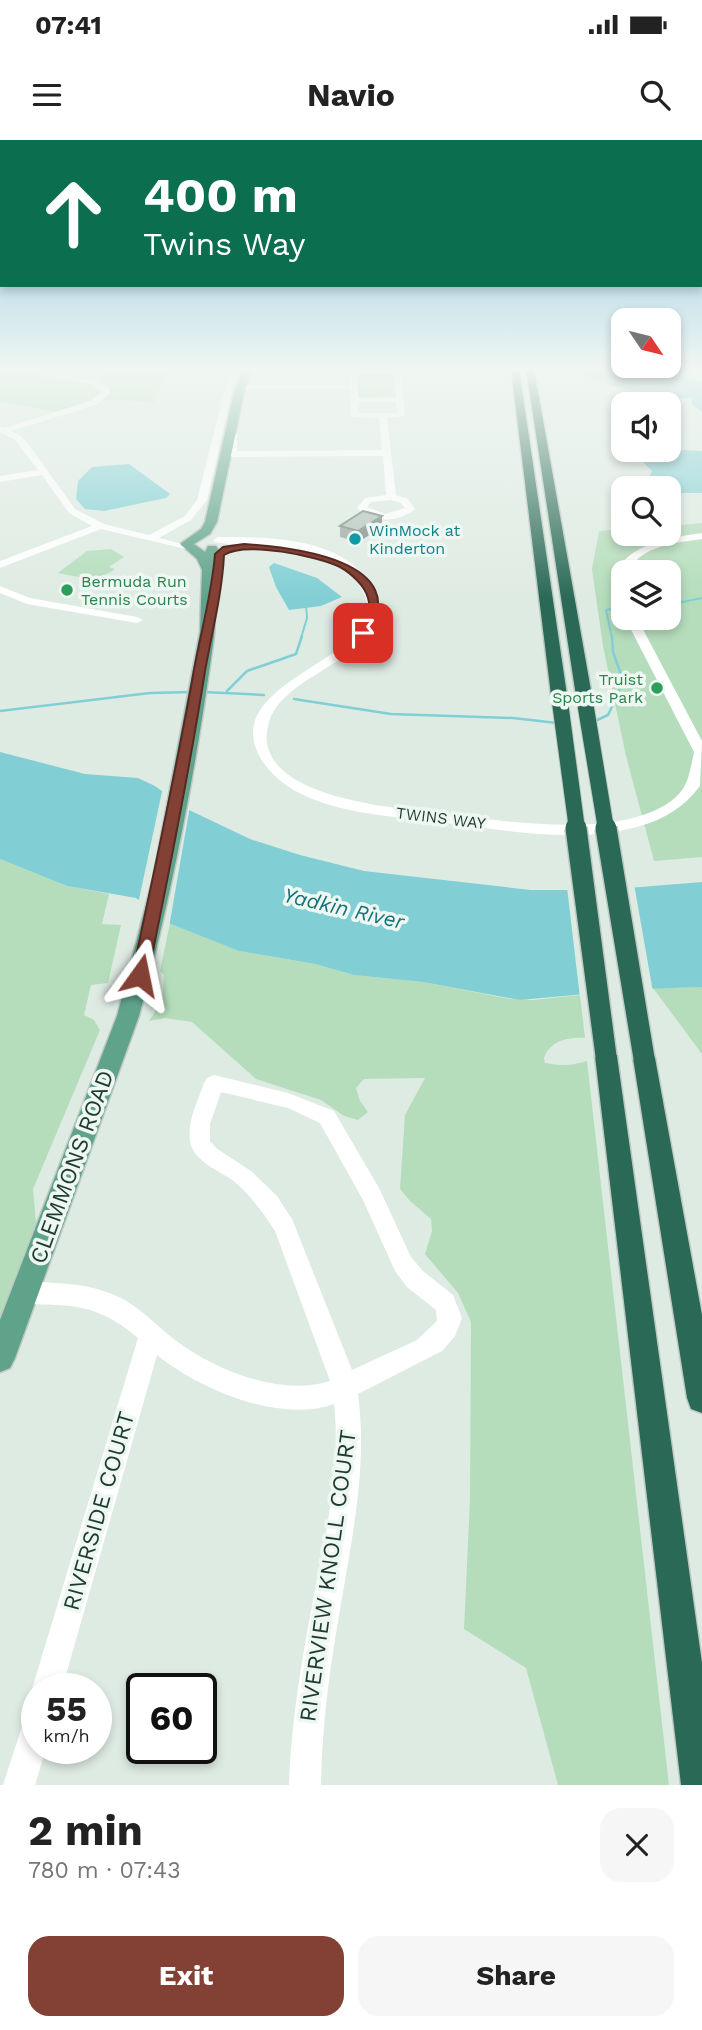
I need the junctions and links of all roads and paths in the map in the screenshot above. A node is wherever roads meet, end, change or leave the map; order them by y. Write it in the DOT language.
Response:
graph roads {
  1 [pos="24,446"];
  2 [pos="215,446"];
  3 [pos="227,446"];
  4 [pos="232,446"];
  5 [pos="237,446"];
  6 [pos="381,446"];
  7 [pos="525,446"];
  8 [pos="543,446"];
  9 [pos="236,454"];
  10 [pos="382,454"];
  11 [pos="377,466"];
  12 [pos="44,472"];
  13 [pos="0,479"];
  14 [pos="391,498"];
  15 [pos="100,526"];
  16 [pos="702,536"];
  17 [pos="152,538"];
  18 [pos="216,543"];
  19 [pos="194,544"];
  20 [pos="290,550"];
  21 [pos="630,560"];
  22 [pos="339,563"];
  23 [pos="0,565"];
  24 [pos="208,572"];
  25 [pos="0,589"];
  26 [pos="137,620"];
  27 [pos="208,629"];
  28 [pos="637,630"];
  29 [pos="25,1293"];
  30 [pos="151,1334"];
  31 [pos="0,1357"];
  32 [pos="345,1385"];
  33 [pos="702,1398"];
  34 [pos="52,1673"];
  35 [pos="25,1764"];
  36 [pos="19,1785"];
  37 [pos="305,1785"];
  38 [pos="700,1785"];
  1 -- 12 [label="street"];
  2 -- 17 [label="street"];
  3 -- 19 [label="main road"];
  4 -- 9 [label="street"];
  5 -- 9 [label="main road, CLEMMONS ROAD"];
  6 -- 10 [label="street"];
  7 -- 38 [label="highway, bridge"];
  8 -- 33 [label="highway, bridge"];
  9 -- 10 [label="street"];
  9 -- 18 [label="main road, CLEMMONS ROAD"];
  10 -- 11 [label="street"];
  10 -- 14 [label="street"];
  12 -- 13 [label="street"];
  12 -- 15 [label="street"];
  14 -- 14 [label="street"];
  15 -- 17 [label="street"];
  15 -- 23 [label="street"];
  16 -- 21 [label="street"];
  17 -- 19 [label="street"];
  18 -- 19 [label="main road"];
  18 -- 20 [label="street, TWINS WAY"];
  18 -- 22 [label="street, TWINS WAY"];
  18 -- 24 [label="main road, CLEMMONS ROAD"];
  19 -- 24 [label="main road"];
  20 -- 22 [label="street, TWINS WAY"];
  20 -- 27 [label="street, TWINS WAY"];
  22 -- 28 [label="street, TWINS WAY"];
  24 -- 27 [label="main road, CLEMMONS ROAD"];
  25 -- 26 [label="street"];
  27 -- 29 [label="main road, CLEMMONS ROAD"];
  29 -- 30 [label="street"];
  29 -- 31 [label="main road, CLEMMONS ROAD"];
  30 -- 32 [label="street"];
  30 -- 34 [label="street, RIVERSIDE COURT"];
  32 -- 32 [label="street, RIVERVIEW KNOLL COURT"];
  32 -- 37 [label="street, RIVERVIEW KNOLL COURT"];
  35 -- 36 [label="street"];
}
